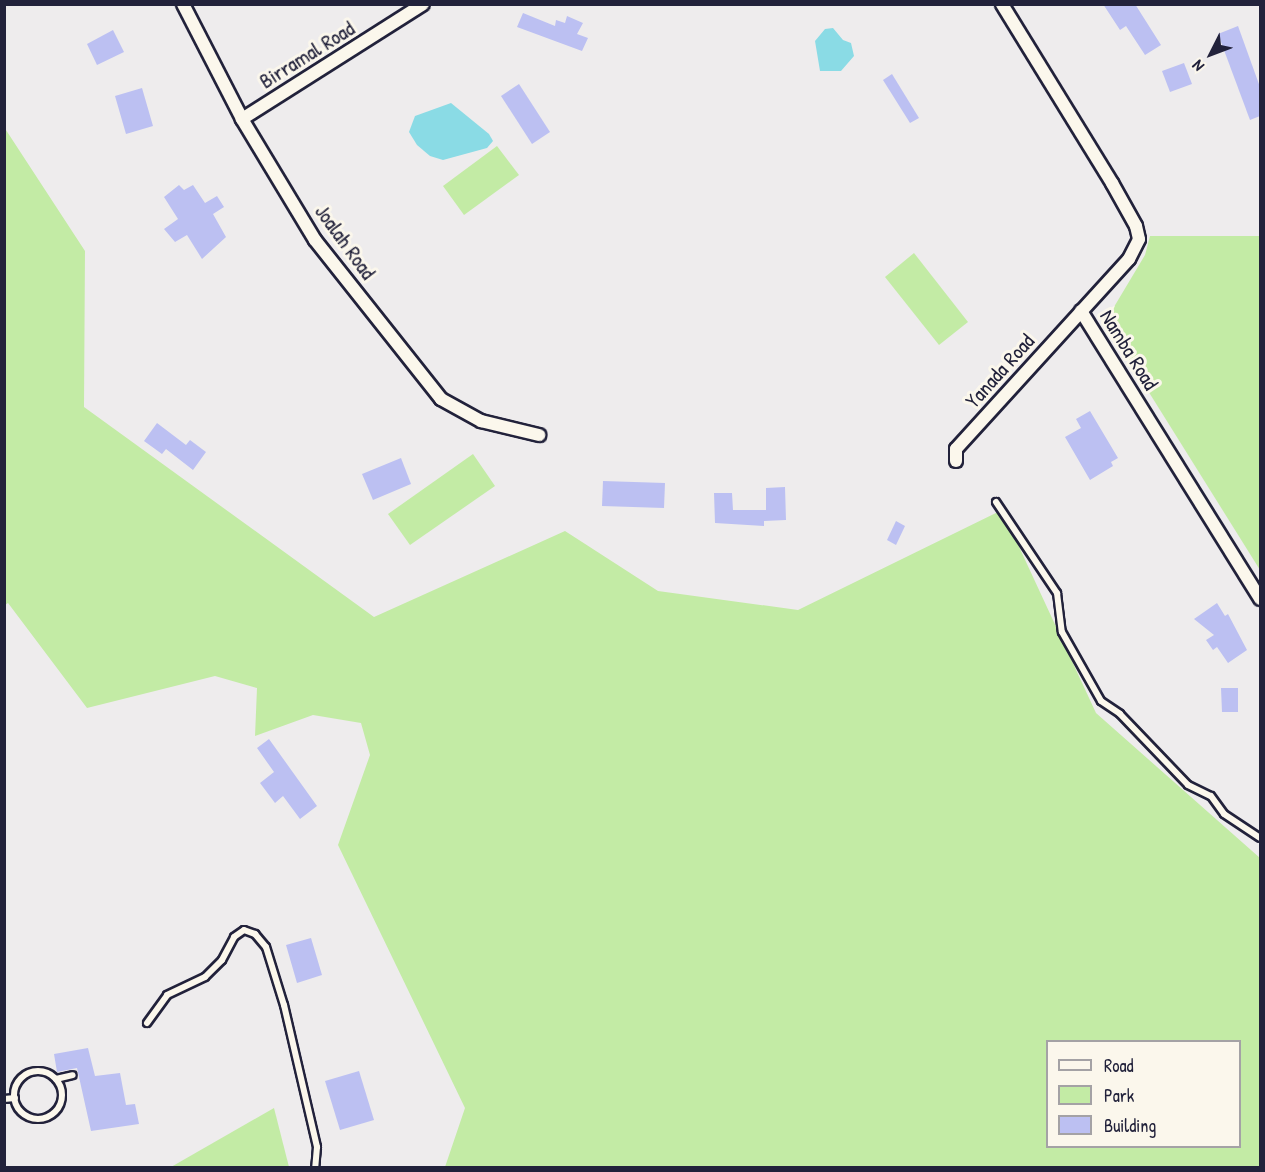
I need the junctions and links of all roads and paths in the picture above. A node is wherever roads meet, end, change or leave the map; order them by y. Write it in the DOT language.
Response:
graph roads {
  1 [pos="183,4"];
  2 [pos="423,4"];
  3 [pos="1002,4"];
  4 [pos="242,119"];
  5 [pos="1081,311"];
  6 [pos="539,435"];
  7 [pos="957,461"];
  8 [pos="996,502"];
  9 [pos="1260,599"];
  10 [pos="1260,838"];
  11 [pos="147,1023"];
  12 [pos="72,1075"];
  13 [pos="56,1079"];
  14 [pos="15,1098"];
  15 [pos="4,1099"];
  16 [pos="315,1167"];
  1 -- 4 [label="street, Joalah Road"];
  2 -- 4 [label="street, Birramal Road"];
  3 -- 5 [label="street, Namba Road"];
  4 -- 6 [label="street, Joalah Road"];
  5 -- 7 [label="street, Yanada Road"];
  5 -- 9 [label="street, Namba Road"];
  8 -- 10 [label="lane"];
  11 -- 16 [label="lane"];
  12 -- 13 [label="lane"];
  13 -- 14 [label="lane"];
  13 -- 14 [label="lane"];
  14 -- 15 [label="lane"];
}
